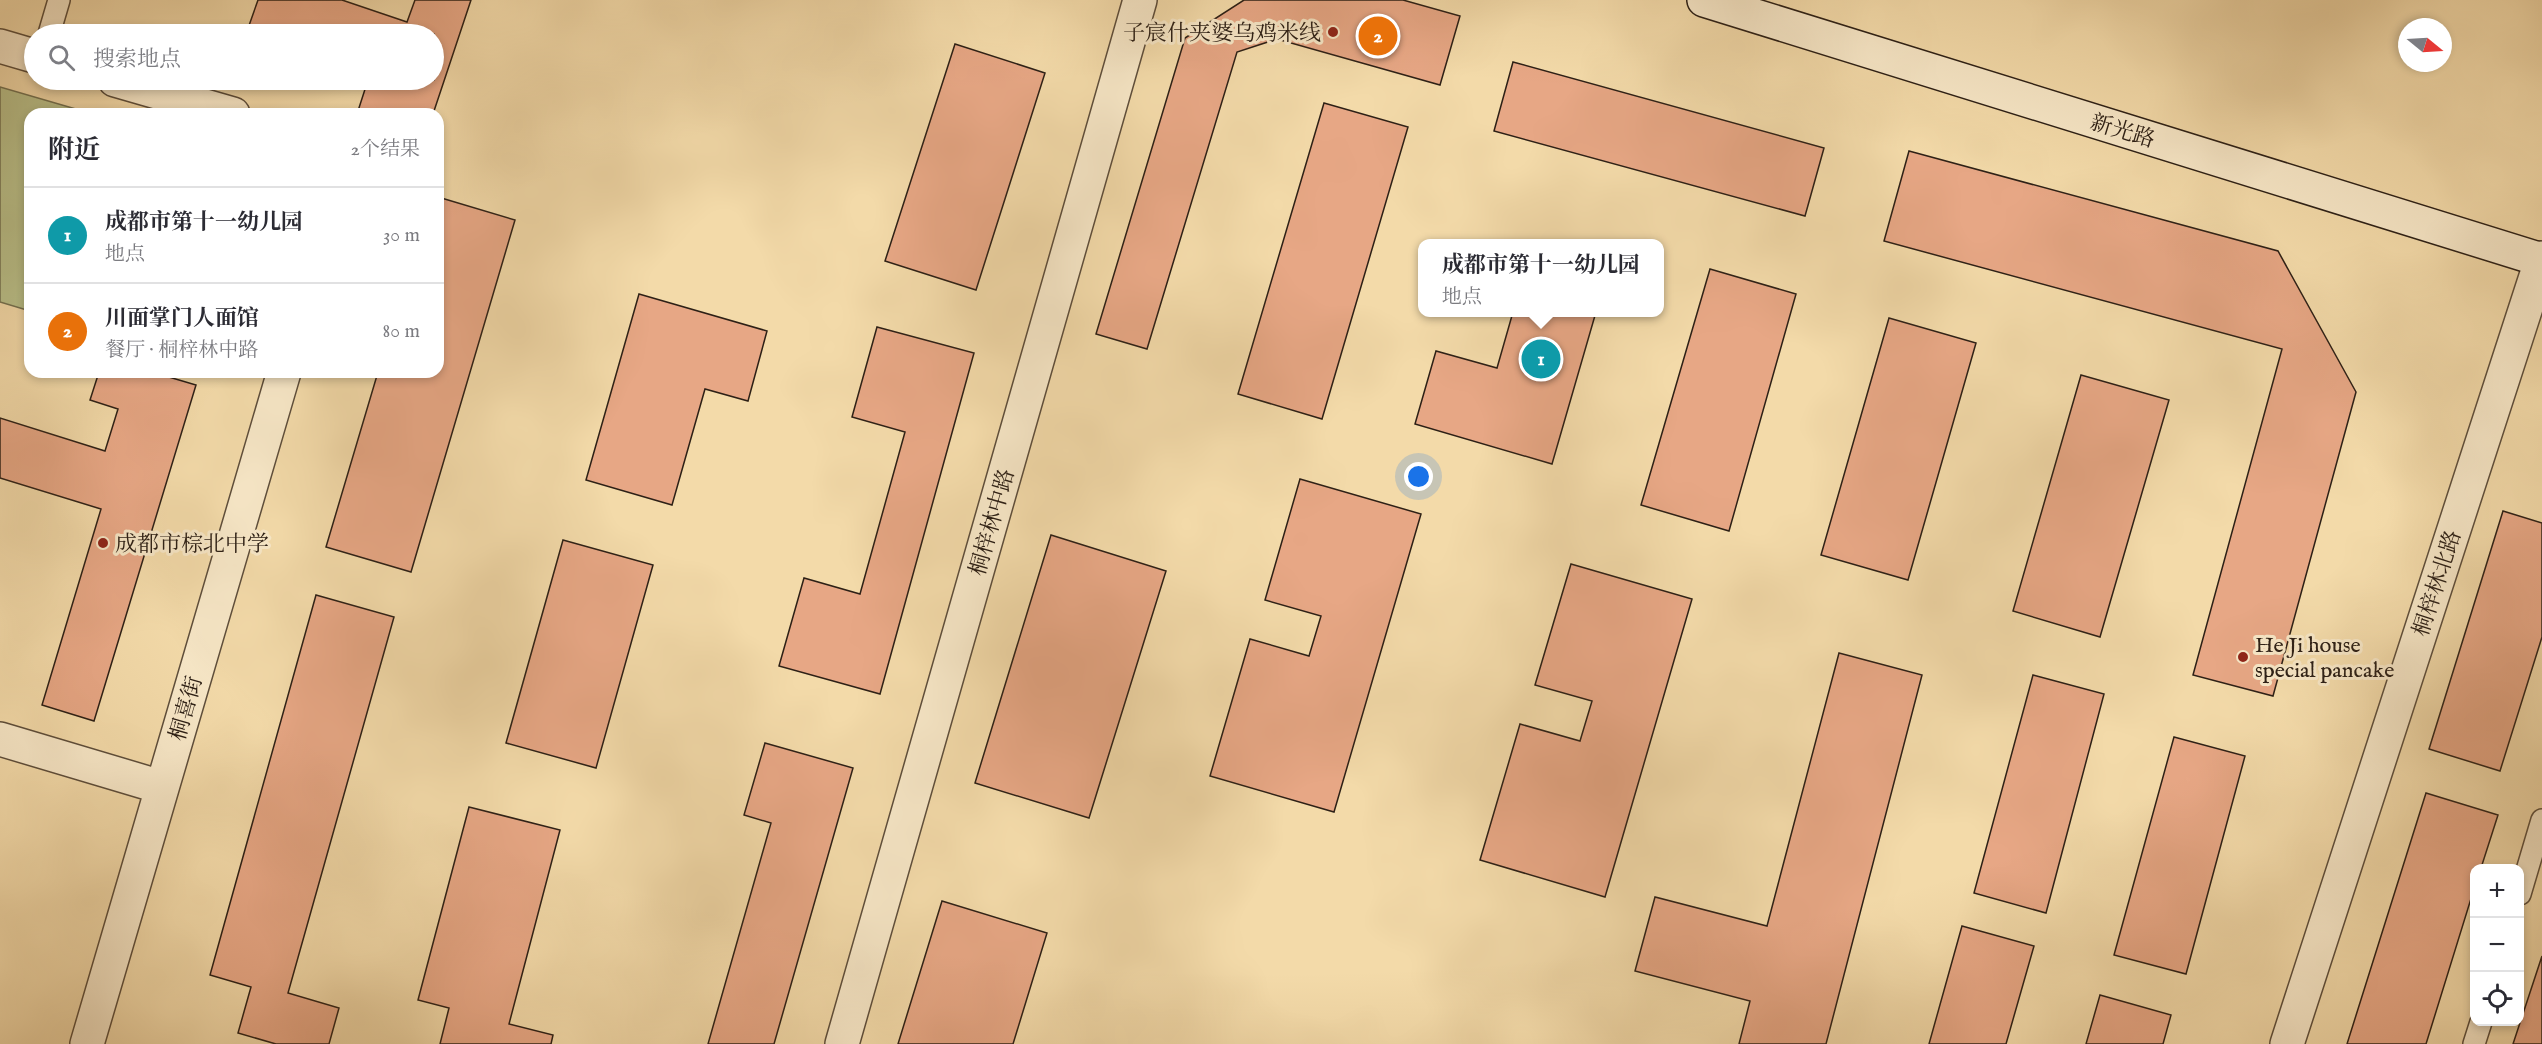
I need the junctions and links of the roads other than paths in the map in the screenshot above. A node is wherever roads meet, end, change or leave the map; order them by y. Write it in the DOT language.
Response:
graph roads {
  1 [pos="59,0"];
  2 [pos="1140,0"];
  3 [pos="1726,3"];
  4 [pos="52,24"];
  5 [pos="0,46"];
  6 [pos="24,53"];
  7 [pos="149,90"];
  8 [pos="211,108"];
  9 [pos="2542,259"];
  10 [pos="282,378"];
  11 [pos="0,739"];
  12 [pos="161,787"];
  13 [pos="2542,820"];
  14 [pos="2524,881"];
  15 [pos="2480,1026"];
  16 [pos="87,1044"];
  17 [pos="842,1044"];
  18 [pos="2287,1044"];
  19 [pos="2474,1044"];
  1 -- 4 [label="lane"];
  2 -- 17 [label="street, 桐梓林中路"];
  3 -- 9 [label="street, 新光路"];
  5 -- 6 [label="street"];
  7 -- 8 [label="street"];
  9 -- 18 [label="street, 桐梓林北路"];
  10 -- 12 [label="street, 桐喜街"];
  11 -- 12 [label="street"];
  12 -- 16 [label="street, 桐喜街"];
  13 -- 14 [label="lane"];
  15 -- 19 [label="lane"];
}
